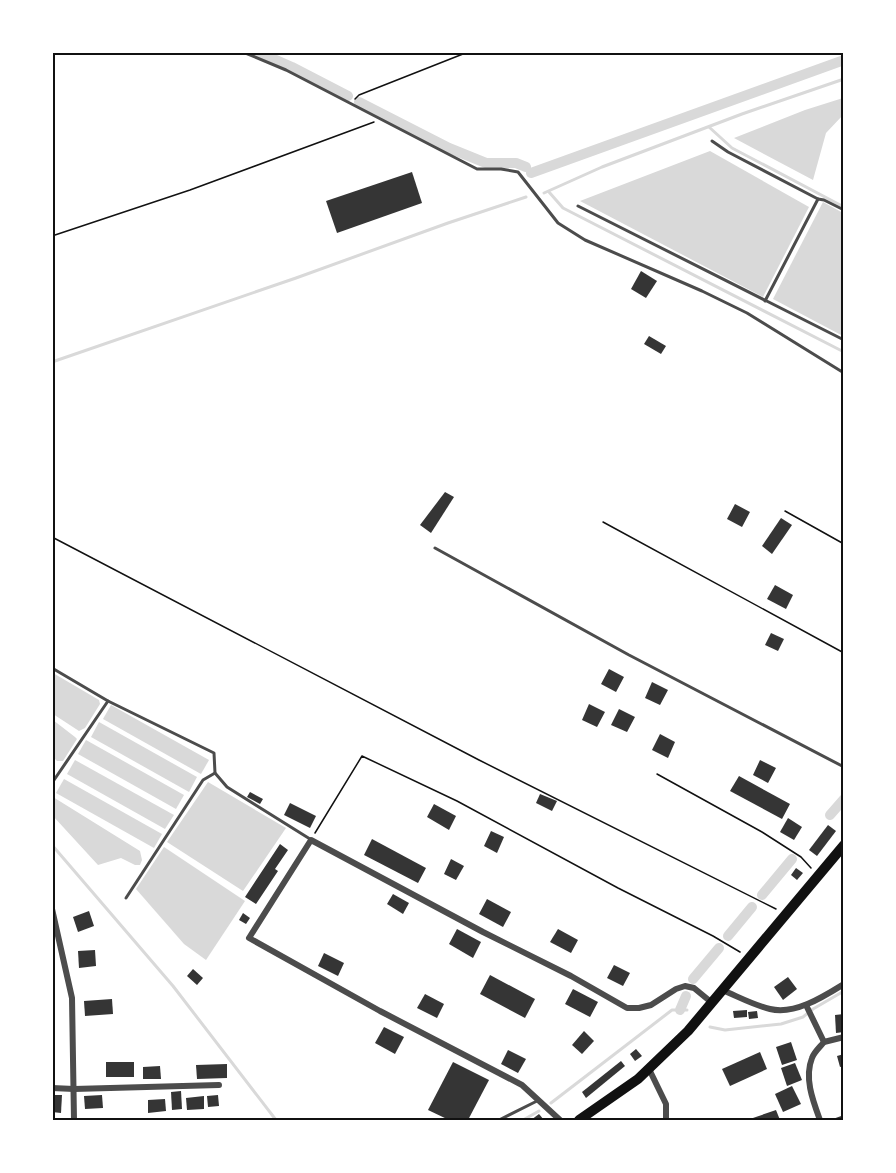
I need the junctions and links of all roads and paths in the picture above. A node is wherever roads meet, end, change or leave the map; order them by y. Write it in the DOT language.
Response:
graph roads {
  1 [pos="243,52"];
  2 [pos="468,52"];
  3 [pos="350,105"];
  4 [pos="380,120"];
  5 [pos="712,141"];
  6 [pos="818,199"];
  7 [pos="578,206"];
  8 [pos="843,210"];
  9 [pos="52,237"];
  10 [pos="765,301"];
  11 [pos="843,340"];
  12 [pos="843,373"];
  13 [pos="785,511"];
  14 [pos="603,522"];
  15 [pos="52,537"];
  16 [pos="843,544"];
  17 [pos="435,548"];
  18 [pos="843,653"];
  19 [pos="52,668"];
  20 [pos="108,700"];
  21 [pos="843,767"];
  22 [pos="215,773"];
  23 [pos="657,774"];
  24 [pos="52,783"];
  25 [pos="311,840"];
  26 [pos="843,845"];
  27 [pos="818,875"];
  28 [pos="126,898"];
  29 [pos="52,909"];
  30 [pos="784,914"];
  31 [pos="748,958"];
  32 [pos="843,984"];
  33 [pos="722,990"];
  34 [pos="711,1002"];
  35 [pos="806,1005"];
  36 [pos="843,1037"];
  37 [pos="824,1042"];
  38 [pos="649,1069"];
  39 [pos="219,1085"];
  40 [pos="52,1088"];
  41 [pos="74,1089"];
  42 [pos="539,1100"];
  43 [pos="75,1120"];
  44 [pos="499,1120"];
  45 [pos="560,1120"];
  46 [pos="579,1120"];
  47 [pos="666,1120"];
  48 [pos="820,1120"];
  1 -- 3 [label="lane"];
  2 -- 3 [label="path"];
  3 -- 4 [label="lane"];
  4 -- 9 [label="path"];
  4 -- 12 [label="lane"];
  5 -- 6 [label="lane"];
  6 -- 8 [label="lane"];
  6 -- 10 [label="lane"];
  7 -- 10 [label="lane"];
  10 -- 11 [label="lane"];
  13 -- 16 [label="path"];
  14 -- 18 [label="path"];
  15 -- 30 [label="path"];
  17 -- 21 [label="lane"];
  19 -- 20 [label="lane"];
  20 -- 22 [label="lane"];
  20 -- 24 [label="lane"];
  22 -- 25 [label="lane"];
  22 -- 28 [label="lane"];
  23 -- 27 [label="path"];
  25 -- 31 [label="path"];
  25 -- 34 [label="street"];
  25 -- 42 [label="street"];
  26 -- 27 [label="main road"];
  27 -- 30 [label="main road"];
  29 -- 41 [label="street"];
  30 -- 31 [label="main road"];
  31 -- 33 [label="main road"];
  32 -- 35 [label="street"];
  33 -- 34 [label="main road"];
  33 -- 35 [label="street"];
  34 -- 38 [label="main road"];
  35 -- 37 [label="street"];
  36 -- 37 [label="street"];
  37 -- 48 [label="street"];
  38 -- 46 [label="main road"];
  38 -- 47 [label="street"];
  39 -- 41 [label="street"];
  40 -- 41 [label="street"];
  41 -- 43 [label="street"];
  42 -- 44 [label="lane"];
  42 -- 45 [label="street"];
}
